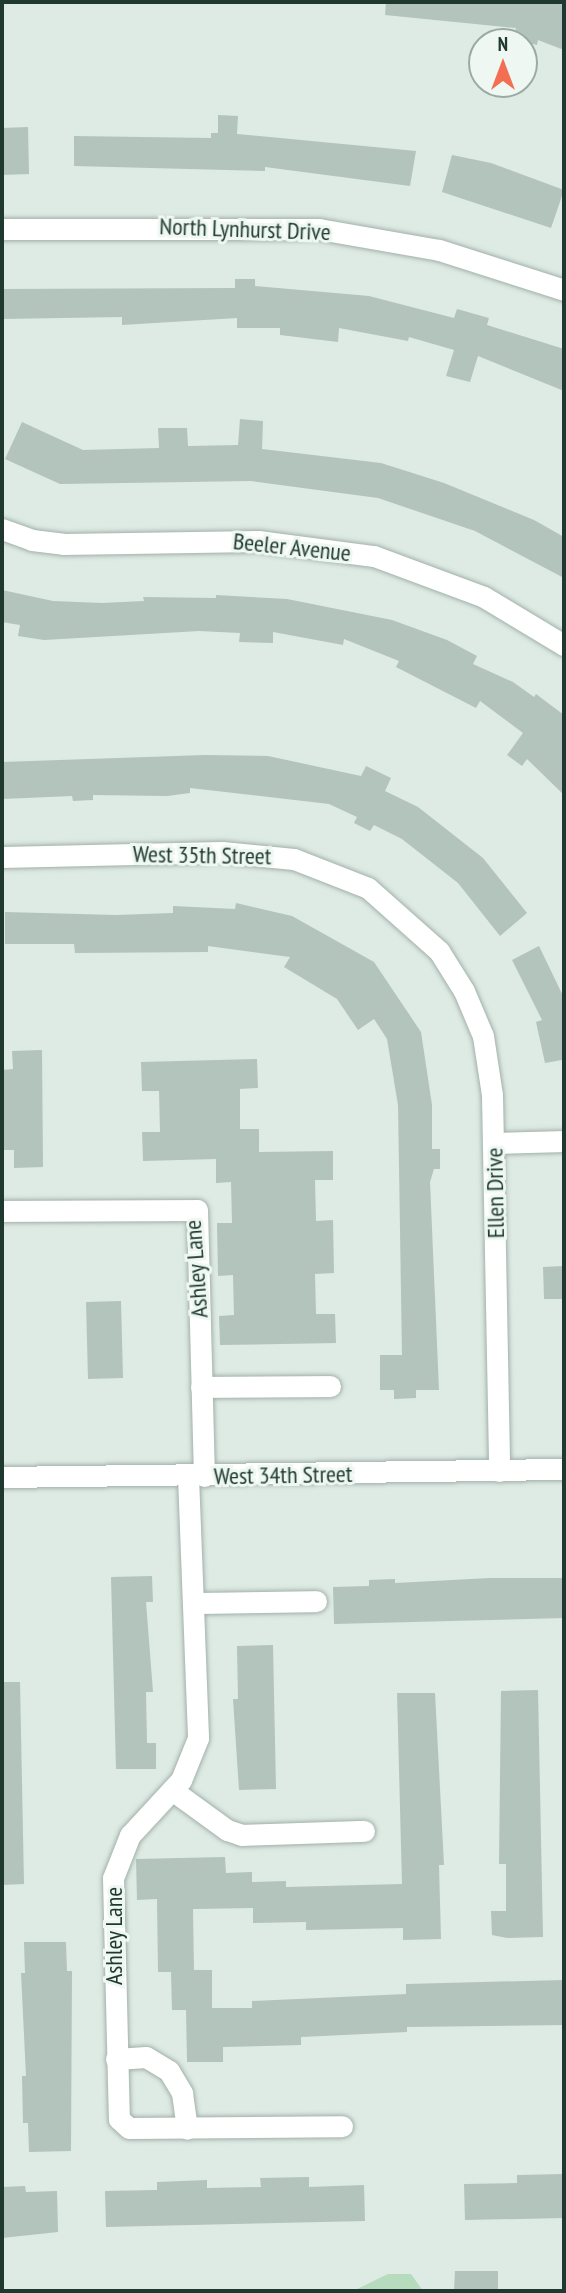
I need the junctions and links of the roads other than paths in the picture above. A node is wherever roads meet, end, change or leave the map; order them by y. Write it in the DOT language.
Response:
graph roads {
  1 [pos="2,229"];
  2 [pos="564,290"];
  3 [pos="2,529"];
  4 [pos="564,645"];
  5 [pos="2,857"];
  6 [pos="423,932"];
  7 [pos="564,1141"];
  8 [pos="494,1143"];
  9 [pos="2,1211"];
  10 [pos="330,1386"];
  11 [pos="201,1387"];
  12 [pos="564,1469"];
  13 [pos="499,1471"];
  14 [pos="196,1476"];
  15 [pos="2,1477"];
  16 [pos="316,1601"];
  17 [pos="193,1603"];
  18 [pos="172,1790"];
  19 [pos="364,1831"];
  20 [pos="117,2059"];
  21 [pos="342,2126"];
  22 [pos="187,2129"];
  1 -- 2 [label="street, North Lynhurst Drive"];
  3 -- 4 [label="street, Beeler Avenue"];
  5 -- 6 [label="street, West 35th Street"];
  6 -- 8 [label="street, Ellen Drive"];
  7 -- 8 [label="street"];
  8 -- 13 [label="street, Ellen Drive"];
  9 -- 11 [label="street, Ashley Lane"];
  10 -- 11 [label="street"];
  11 -- 14 [label="street, Ashley Lane"];
  12 -- 13 [label="street, West 34th Street"];
  13 -- 14 [label="street, West 34th Street"];
  14 -- 15 [label="street, West 34th Street"];
  14 -- 17 [label="street, Ashley Lane"];
  16 -- 17 [label="street"];
  17 -- 18 [label="street, Ashley Lane"];
  18 -- 19 [label="street"];
  18 -- 20 [label="street, Ashley Lane"];
  20 -- 22 [label="street"];
  20 -- 22 [label="street, Ashley Lane"];
  21 -- 22 [label="street, Ashley Lane"];
}
